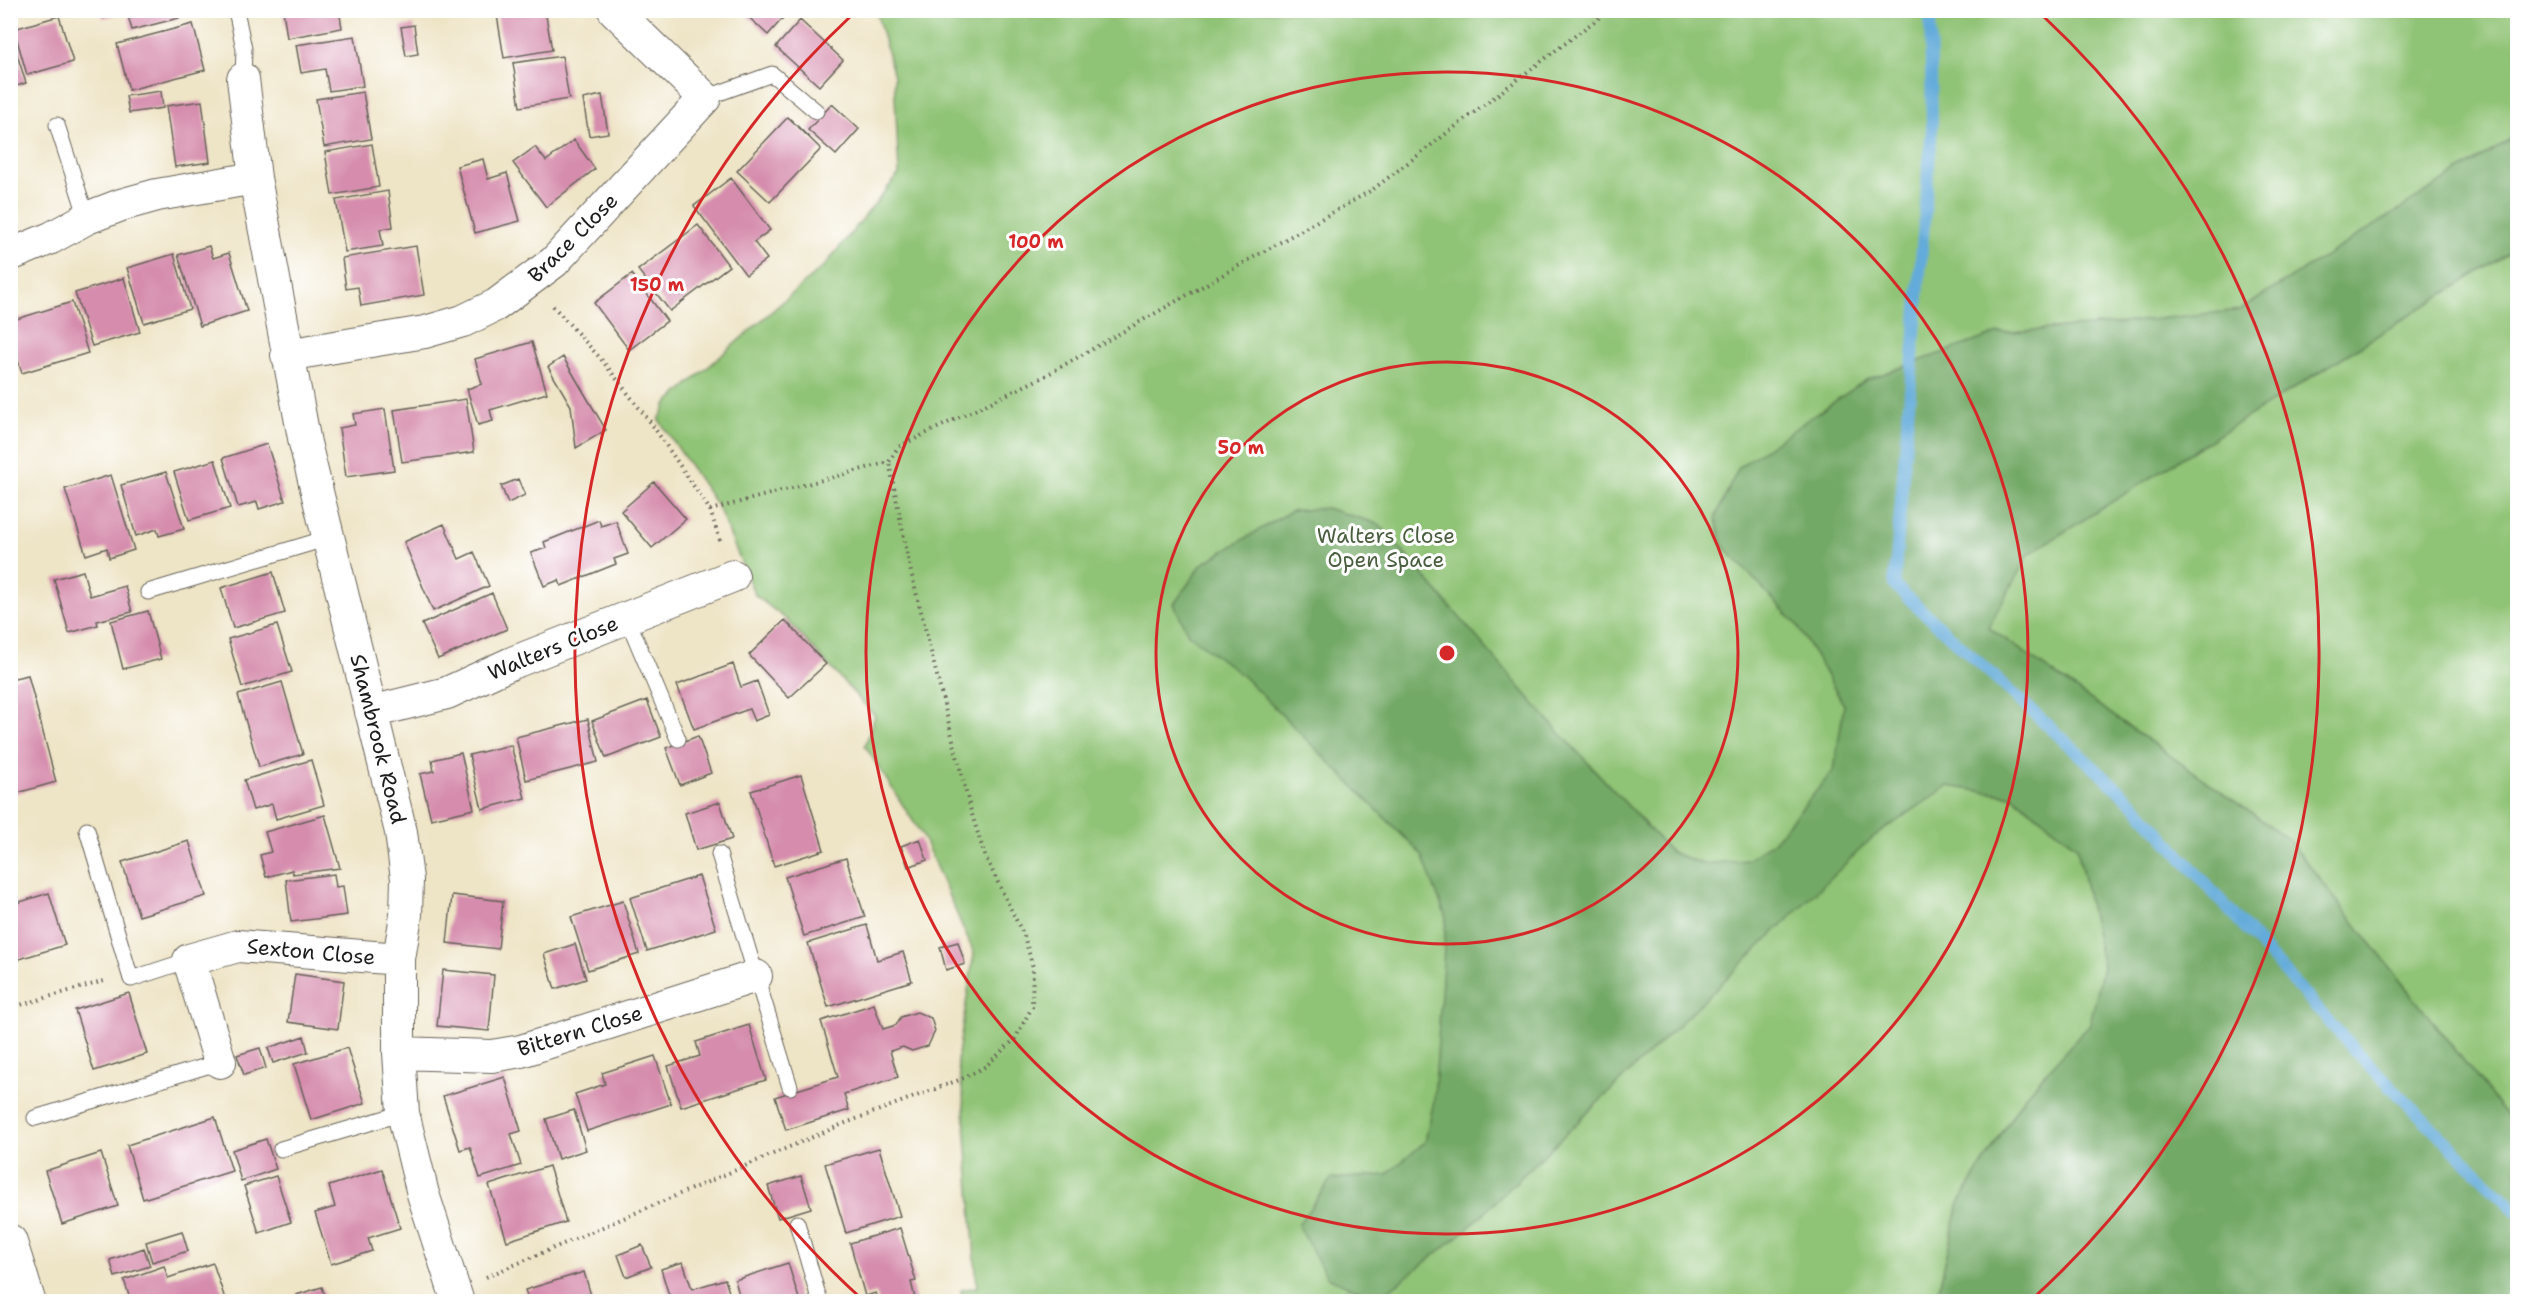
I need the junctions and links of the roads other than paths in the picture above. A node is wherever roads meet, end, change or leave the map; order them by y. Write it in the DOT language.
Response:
graph roads {
  1 [pos="236,10"];
  2 [pos="614,10"];
  3 [pos="243,79"];
  4 [pos="705,98"];
  5 [pos="816,111"];
  6 [pos="57,125"];
  7 [pos="255,178"];
  8 [pos="87,218"];
  9 [pos="10,255"];
  10 [pos="287,355"];
  11 [pos="328,538"];
  12 [pos="733,576"];
  13 [pos="148,592"];
  14 [pos="627,618"];
  15 [pos="371,712"];
  16 [pos="678,739"];
  17 [pos="87,830"];
  18 [pos="719,854"];
  19 [pos="399,959"];
  20 [pos="189,960"];
  21 [pos="756,976"];
  22 [pos="399,1053"];
  23 [pos="220,1062"];
  24 [pos="790,1087"];
  25 [pos="402,1113"];
  26 [pos="35,1118"];
  27 [pos="281,1149"];
  28 [pos="797,1223"];
  29 [pos="10,1241"];
  30 [pos="456,1296"];
  31 [pos="29,1302"];
  32 [pos="820,1302"];
  1 -- 3 [label="lane, Shambrook Road"];
  2 -- 4 [label="street"];
  3 -- 7 [label="street, Shambrook Road"];
  4 -- 5 [label="lane"];
  4 -- 10 [label="street, Brace Close"];
  6 -- 8 [label="lane"];
  7 -- 8 [label="street"];
  7 -- 10 [label="street, Shambrook Road"];
  8 -- 9 [label="street"];
  10 -- 11 [label="street, Shambrook Road"];
  11 -- 13 [label="lane"];
  11 -- 15 [label="street, Shambrook Road"];
  12 -- 14 [label="street, Walters Close"];
  14 -- 15 [label="street, Walters Close"];
  14 -- 16 [label="lane"];
  15 -- 19 [label="street, Shambrook Road"];
  17 -- 20 [label="lane"];
  18 -- 21 [label="lane"];
  19 -- 20 [label="street, Sexton Close"];
  19 -- 22 [label="street, Shambrook Road"];
  20 -- 23 [label="street"];
  21 -- 22 [label="street, Bittern Close"];
  21 -- 24 [label="lane"];
  22 -- 25 [label="street, Shambrook Road"];
  23 -- 26 [label="lane"];
  25 -- 27 [label="lane"];
  25 -- 30 [label="street, Shambrook Road"];
  28 -- 32 [label="lane"];
  29 -- 31 [label="street"];
}
